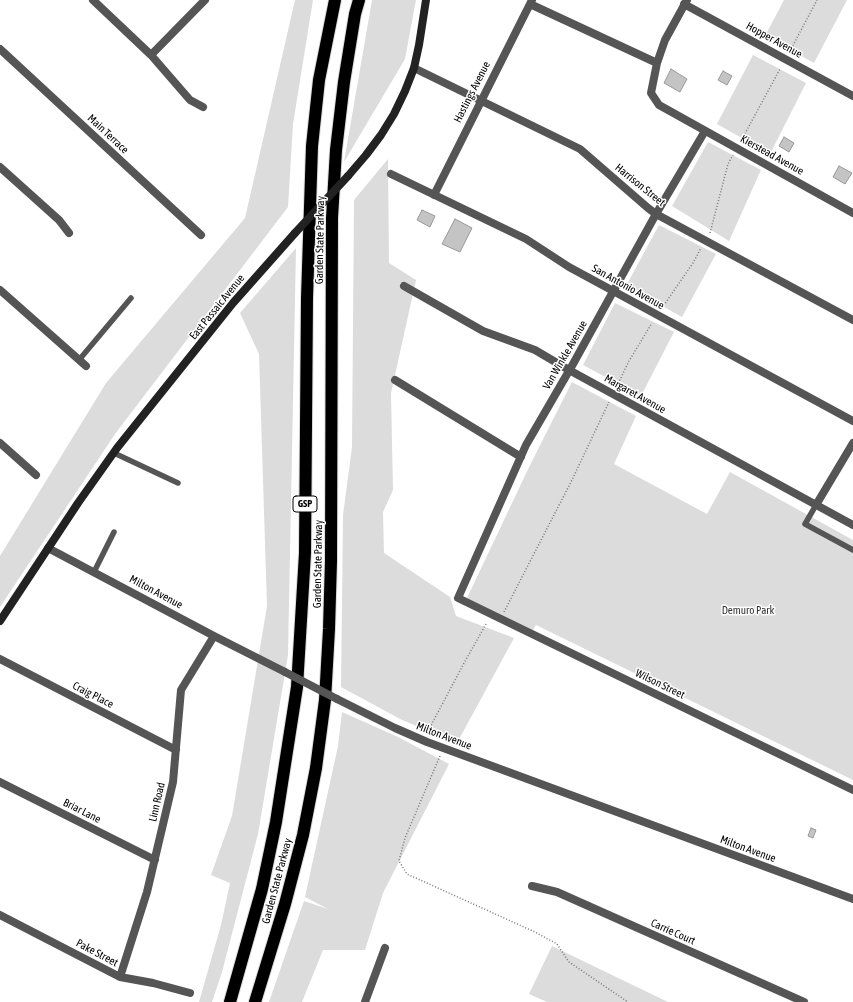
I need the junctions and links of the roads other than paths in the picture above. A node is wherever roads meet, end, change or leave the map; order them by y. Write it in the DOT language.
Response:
graph roads {
  1 [pos="93,0"];
  2 [pos="205,0"];
  3 [pos="335,0"];
  4 [pos="359,0"];
  5 [pos="426,0"];
  6 [pos="531,2"];
  7 [pos="686,2"];
  8 [pos="0,49"];
  9 [pos="151,55"];
  10 [pos="657,63"];
  11 [pos="414,68"];
  12 [pos="853,96"];
  13 [pos="481,100"];
  14 [pos="203,107"];
  15 [pos="706,131"];
  16 [pos="0,167"];
  17 [pos="391,174"];
  18 [pos="434,195"];
  19 [pos="853,212"];
  20 [pos="656,214"];
  21 [pos="69,233"];
  22 [pos="201,235"];
  23 [pos="404,286"];
  24 [pos="0,290"];
  25 [pos="614,292"];
  26 [pos="131,298"];
  27 [pos="853,320"];
  28 [pos="79,360"];
  29 [pos="86,366"];
  30 [pos="570,370"];
  31 [pos="394,380"];
  32 [pos="853,421"];
  33 [pos="0,443"];
  34 [pos="853,443"];
  35 [pos="114,453"];
  36 [pos="521,457"];
  37 [pos="36,475"];
  38 [pos="178,483"];
  39 [pos="816,505"];
  40 [pos="853,525"];
  41 [pos="114,532"];
  42 [pos="48,548"];
  43 [pos="853,550"];
  44 [pos="94,572"];
  45 [pos="458,598"];
  46 [pos="0,621"];
  47 [pos="214,636"];
  48 [pos="0,659"];
  49 [pos="176,750"];
  50 [pos="0,782"];
  51 [pos="853,790"];
  52 [pos="155,860"];
  53 [pos="532,886"];
  54 [pos="853,899"];
  55 [pos="0,915"];
  56 [pos="385,948"];
  57 [pos="120,977"];
  58 [pos="190,993"];
  59 [pos="230,1002"];
  60 [pos="255,1002"];
  61 [pos="365,1002"];
  62 [pos="804,1002"];
  1 -- 9 [label="street"];
  2 -- 9 [label="street"];
  3 -- 59 [label="highway, Garden State Parkway / GSP"];
  4 -- 60 [label="highway, Garden State Parkway / GSP"];
  5 -- 11 [label="main road, East Passaic Avenue"];
  6 -- 10 [label="street"];
  6 -- 13 [label="street, Hastings Avenue"];
  7 -- 10 [label="street"];
  7 -- 12 [label="street, Hopper Avenue"];
  8 -- 22 [label="street, Main Terrace"];
  9 -- 14 [label="street"];
  10 -- 15 [label="street, Kierstead Avenue"];
  11 -- 13 [label="street, Harrison Street"];
  11 -- 35 [label="main road, East Passaic Avenue, bridge"];
  13 -- 18 [label="street, Hastings Avenue"];
  13 -- 20 [label="street, Harrison Street"];
  15 -- 19 [label="street, Kierstead Avenue"];
  15 -- 20 [label="street, Van Winkle Avenue"];
  16 -- 21 [label="street"];
  17 -- 18 [label="street, San Antonio Avenue"];
  18 -- 25 [label="street, San Antonio Avenue"];
  20 -- 25 [label="street, Van Winkle Avenue"];
  20 -- 27 [label="street, Harrison Street"];
  23 -- 30 [label="street, Margaret Avenue"];
  24 -- 28 [label="street"];
  25 -- 30 [label="street, Van Winkle Avenue"];
  25 -- 32 [label="street, San Antonio Avenue"];
  26 -- 28 [label="lane"];
  28 -- 29 [label="street"];
  30 -- 36 [label="street, Van Winkle Avenue"];
  30 -- 39 [label="street, Margaret Avenue"];
  31 -- 36 [label="street"];
  33 -- 37 [label="street"];
  34 -- 39 [label="street"];
  35 -- 38 [label="lane"];
  35 -- 42 [label="main road, East Passaic Avenue"];
  36 -- 45 [label="street, Van Winkle Avenue"];
  39 -- 40 [label="street, Margaret Avenue"];
  39 -- 43 [label="lane"];
  41 -- 44 [label="lane"];
  42 -- 44 [label="street, Milton Avenue"];
  42 -- 46 [label="main road, East Passaic Avenue"];
  44 -- 47 [label="street, Milton Avenue"];
  45 -- 51 [label="street, Wilson Street"];
  47 -- 49 [label="street, Linn Road"];
  47 -- 54 [label="street, Milton Avenue, bridge"];
  48 -- 49 [label="street, Craig Place"];
  49 -- 52 [label="street, Linn Road"];
  50 -- 52 [label="street, Briar Lane"];
  52 -- 57 [label="street, Linn Road"];
  53 -- 62 [label="street, Carrie Court"];
  55 -- 57 [label="street, Pake Street"];
  56 -- 61 [label="street"];
  57 -- 58 [label="street, Pake Street"];
}
